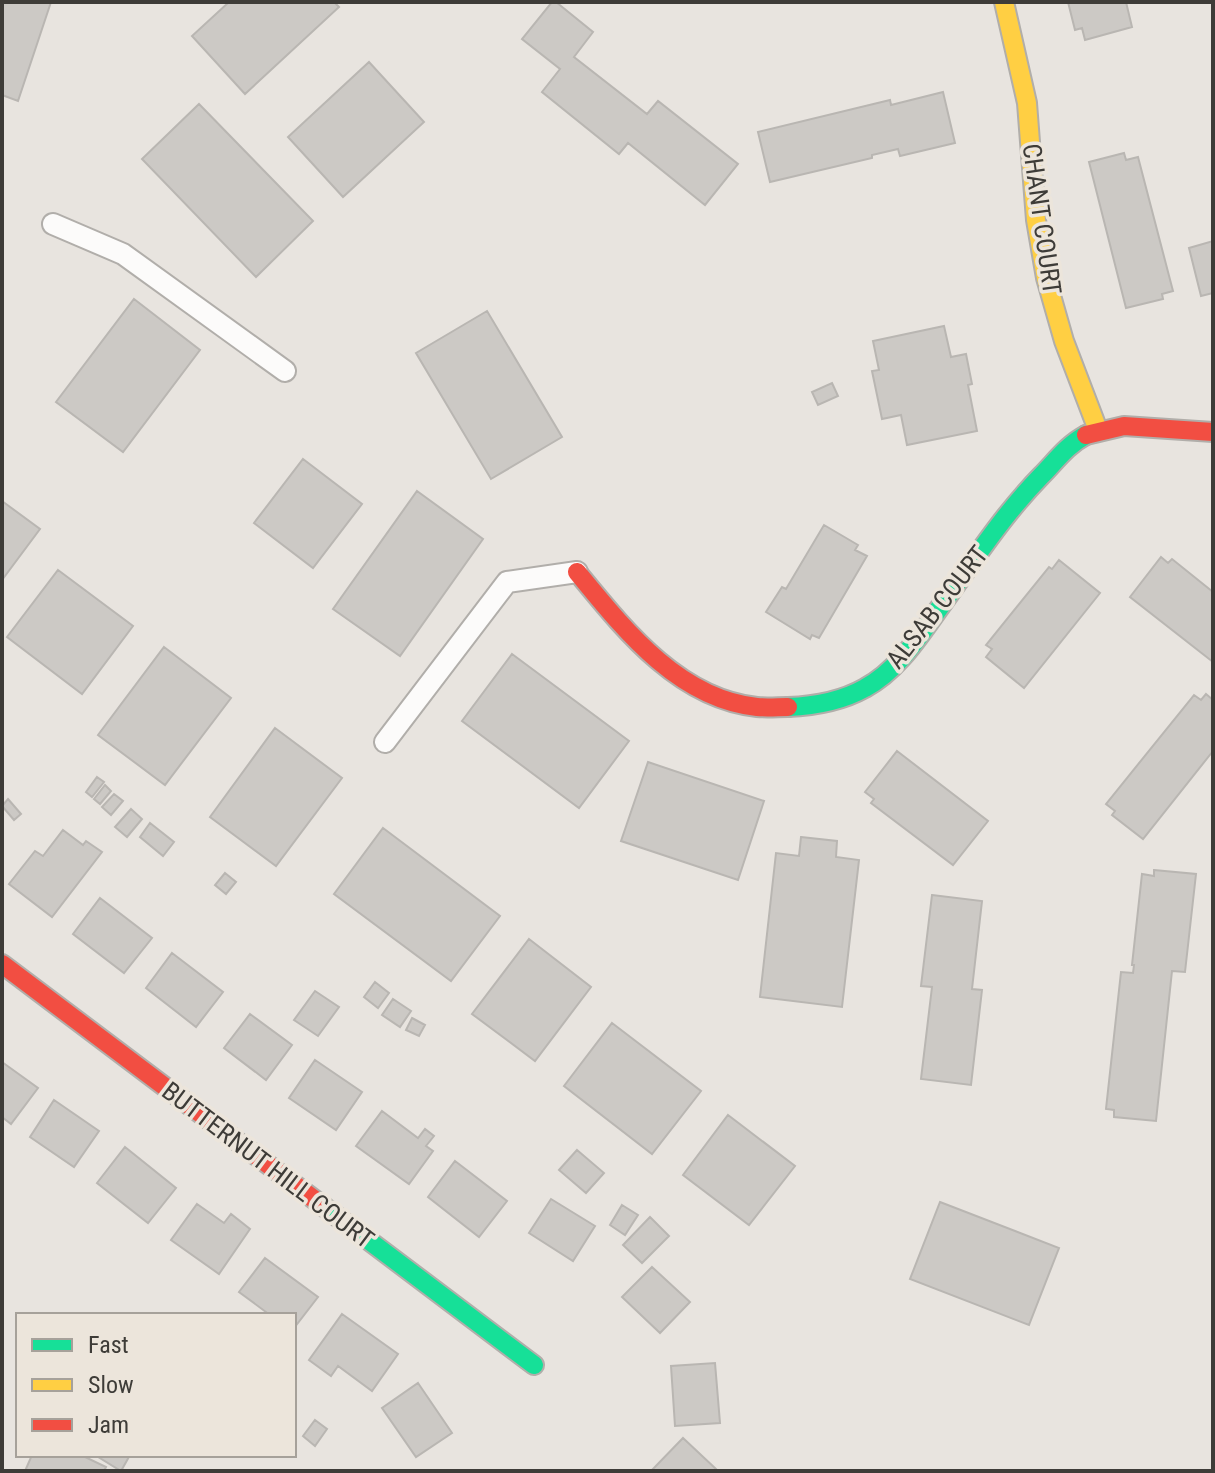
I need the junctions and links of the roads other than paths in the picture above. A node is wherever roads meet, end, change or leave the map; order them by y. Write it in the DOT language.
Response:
graph roads {
  1 [pos="1004,2"];
  2 [pos="53,224"];
  3 [pos="285,371"];
  4 [pos="1098,430"];
  5 [pos="1213,432"];
  6 [pos="577,572"];
  7 [pos="385,742"];
  8 [pos="2,964"];
  9 [pos="534,1365"];
  1 -- 4 [label="street, CHANT COURT"];
  2 -- 3 [label="lane"];
  4 -- 5 [label="street"];
  4 -- 6 [label="street, ALSAB COURT"];
  6 -- 7 [label="lane"];
  8 -- 9 [label="street, BUTTERNUT HILL COURT"];
}
